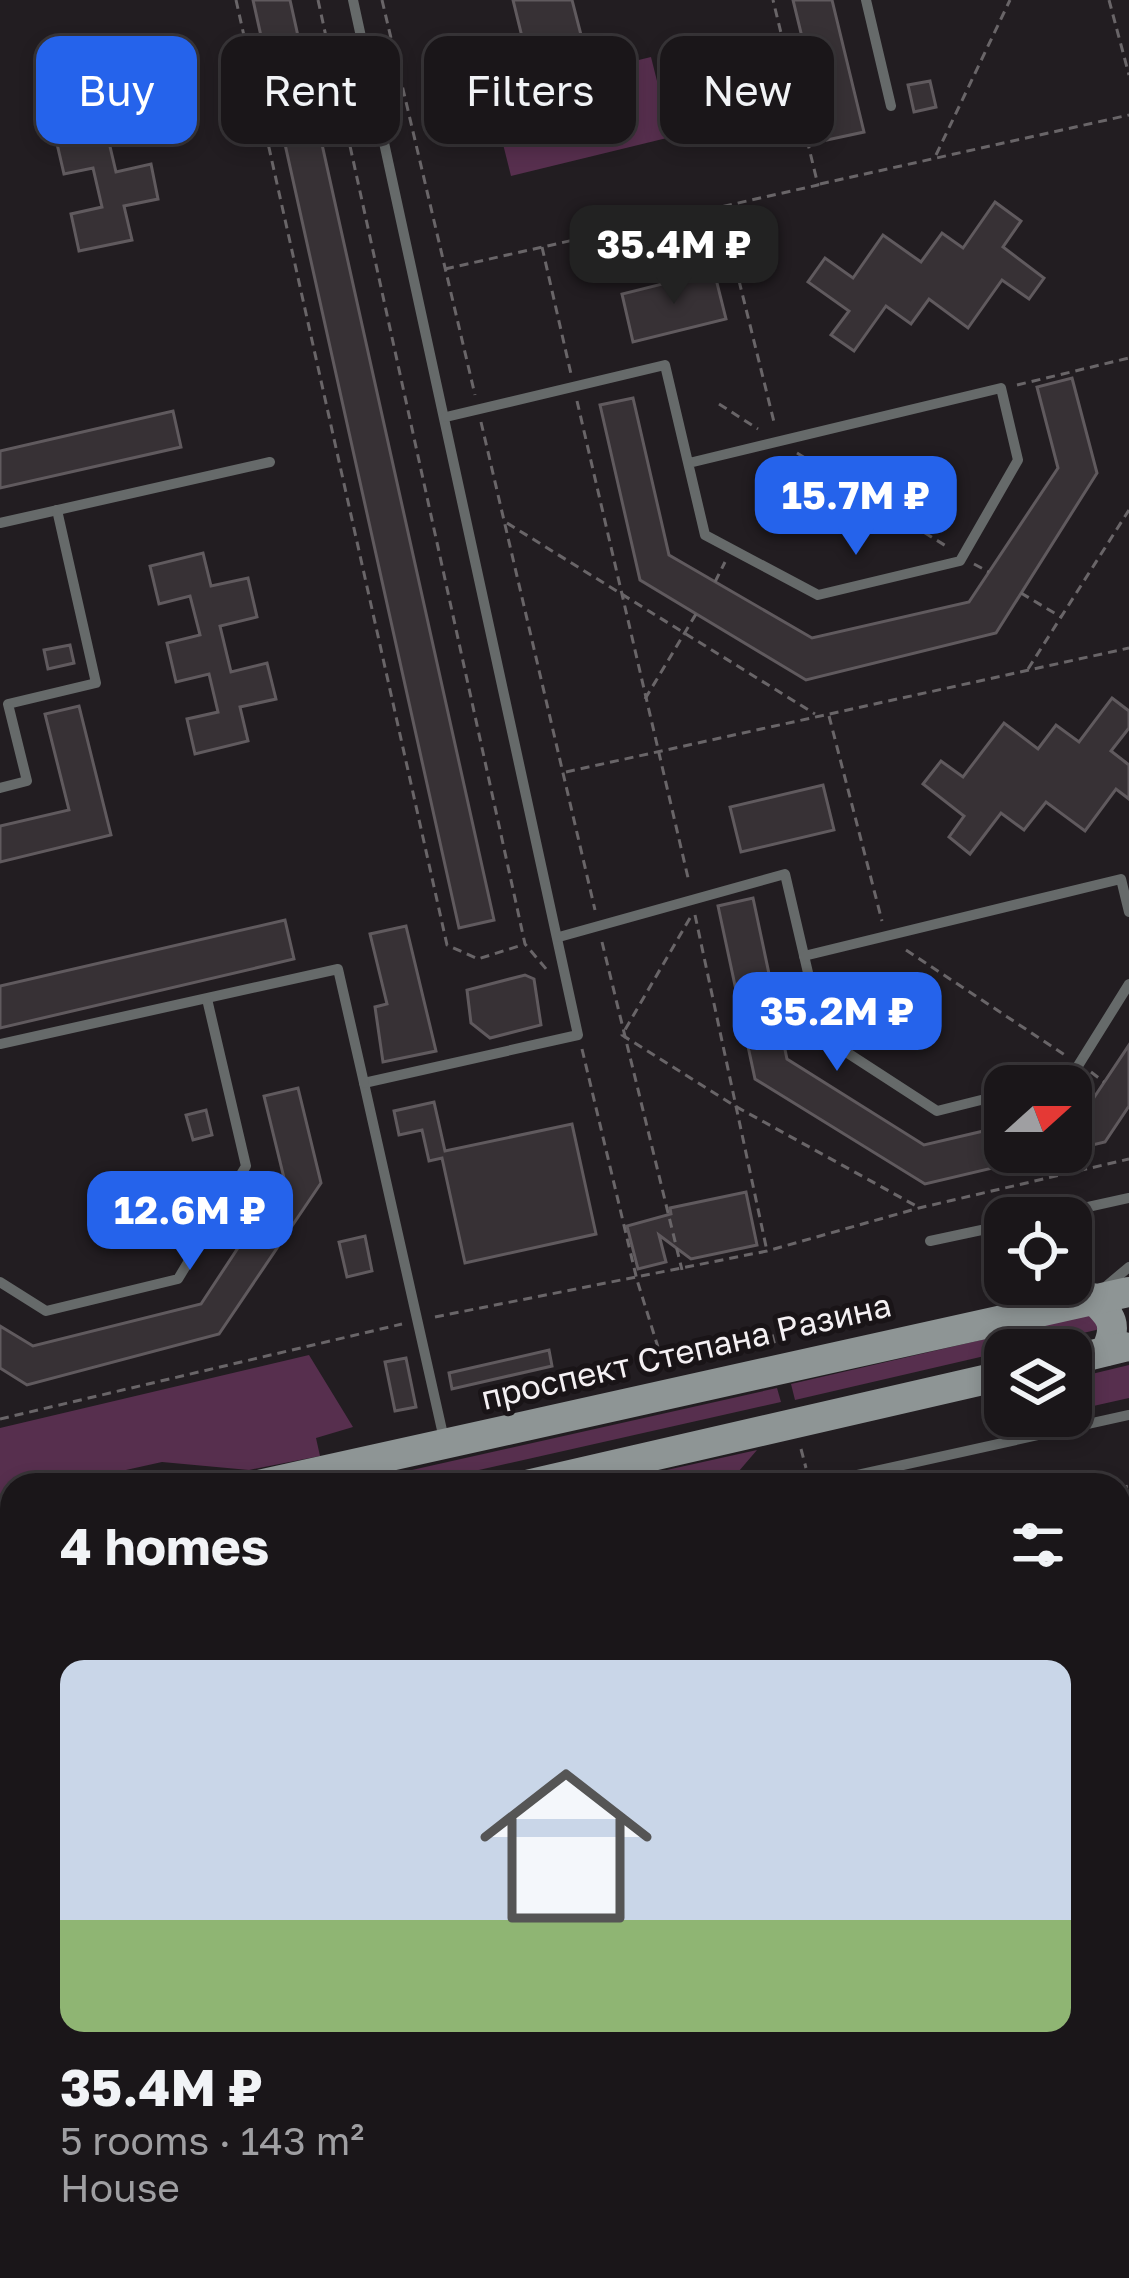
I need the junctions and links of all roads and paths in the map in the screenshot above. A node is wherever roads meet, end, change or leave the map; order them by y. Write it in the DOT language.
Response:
graph roads {
  1 [pos="236,0"];
  2 [pos="318,0"];
  3 [pos="353,0"];
  4 [pos="382,0"];
  5 [pos="773,0"];
  6 [pos="866,0"];
  7 [pos="1010,0"];
  8 [pos="1109,0"];
  9 [pos="1129,75"];
  10 [pos="891,106"];
  11 [pos="1129,115"];
  12 [pos="934,159"];
  13 [pos="818,185"];
  14 [pos="721,207"];
  15 [pos="542,247"];
  16 [pos="445,269"];
  17 [pos="1129,358"];
  18 [pos="1016,386"];
  19 [pos="574,387"];
  20 [pos="719,404"];
  21 [pos="478,409"];
  22 [pos="446,417"];
  23 [pos="778,441"];
  24 [pos="270,462"];
  25 [pos="688,463"];
  26 [pos="57,510"];
  27 [pos="1129,510"];
  28 [pos="505,522"];
  29 [pos="0,523"];
  30 [pos="962,556"];
  31 [pos="727,559"];
  32 [pos="989,572"];
  33 [pos="715,582"];
  34 [pos="1022,592"];
  35 [pos="620,593"];
  36 [pos="696,614"];
  37 [pos="1061,617"];
  38 [pos="685,633"];
  39 [pos="1129,648"];
  40 [pos="1027,670"];
  41 [pos="644,701"];
  42 [pos="819,716"];
  43 [pos="656,752"];
  44 [pos="564,772"];
  45 [pos="0,788"];
  46 [pos="692,900"];
  47 [pos="1129,912"];
  48 [pos="598,926"];
  49 [pos="559,937"];
  50 [pos="526,944"];
  51 [pos="804,956"];
  52 [pos="557,982"];
  53 [pos="1129,984"];
  54 [pos="207,999"];
  55 [pos="578,1035"];
  56 [pos="622,1035"];
  57 [pos="0,1045"];
  58 [pos="1078,1065"];
  59 [pos="364,1083"];
  60 [pos="984,1099"];
  61 [pos="735,1106"];
  62 [pos="1129,1160"];
  63 [pos="1129,1198"];
  64 [pos="1092,1206"];
  65 [pos="920,1208"];
  66 [pos="984,1229"];
  67 [pos="930,1241"];
  68 [pos="767,1251"];
  69 [pos="1129,1267"];
  70 [pos="682,1270"];
  71 [pos="637,1280"];
  72 [pos="0,1282"];
  73 [pos="1129,1292"];
  74 [pos="1092,1298"];
  75 [pos="1060,1305"];
  76 [pos="418,1320"];
  77 [pos="772,1334"];
  78 [pos="1118,1349"];
  79 [pos="984,1381"];
  80 [pos="1129,1414"];
  81 [pos="0,1419"];
  82 [pos="444,1442"];
  83 [pos="311,1473"];
  84 [pos="579,1473"];
  85 [pos="866,1473"];
  1 -- 50 [label="path"];
  2 -- 50 [label="path"];
  3 -- 22 [label="lane"];
  4 -- 16 [label="path"];
  5 -- 13 [label="path"];
  6 -- 10 [label="lane"];
  7 -- 12 [label="path"];
  8 -- 9 [label="path"];
  11 -- 12 [label="path"];
  12 -- 13 [label="path"];
  13 -- 14 [label="path"];
  14 -- 15 [label="path"];
  14 -- 23 [label="path"];
  15 -- 16 [label="path"];
  15 -- 19 [label="path"];
  16 -- 21 [label="path"];
  17 -- 18 [label="path"];
  19 -- 21 [label="lane"];
  19 -- 25 [label="lane"];
  19 -- 35 [label="path"];
  20 -- 23 [label="path"];
  21 -- 22 [label="lane"];
  21 -- 28 [label="path"];
  22 -- 49 [label="lane"];
  23 -- 25 [label="lane"];
  23 -- 30 [label="path"];
  23 -- 30 [label="lane"];
  24 -- 26 [label="lane"];
  25 -- 30 [label="lane"];
  26 -- 29 [label="lane"];
  26 -- 45 [label="lane"];
  27 -- 37 [label="path"];
  28 -- 35 [label="path"];
  28 -- 44 [label="path"];
  30 -- 32 [label="path"];
  31 -- 33 [label="path"];
  34 -- 37 [label="path"];
  35 -- 38 [label="path"];
  35 -- 41 [label="path"];
  36 -- 38 [label="path"];
  37 -- 40 [label="path"];
  38 -- 41 [label="path"];
  38 -- 42 [label="path"];
  39 -- 40 [label="path"];
  40 -- 42 [label="path"];
  41 -- 43 [label="path"];
  42 -- 43 [label="path"];
  43 -- 44 [label="path"];
  43 -- 46 [label="path"];
  44 -- 48 [label="path"];
  46 -- 48 [label="lane"];
  46 -- 51 [label="lane"];
  47 -- 51 [label="lane"];
  48 -- 49 [label="lane"];
  48 -- 56 [label="path"];
  49 -- 55 [label="lane"];
  50 -- 52 [label="path"];
  51 -- 60 [label="lane"];
  53 -- 58 [label="lane"];
  54 -- 57 [label="lane"];
  54 -- 59 [label="lane"];
  54 -- 72 [label="lane"];
  55 -- 59 [label="lane"];
  55 -- 71 [label="path"];
  56 -- 61 [label="path"];
  56 -- 61 [label="path"];
  56 -- 70 [label="path"];
  59 -- 76 [label="lane"];
  61 -- 65 [label="path"];
  61 -- 68 [label="path"];
  62 -- 65 [label="path"];
  63 -- 64 [label="lane"];
  65 -- 68 [label="path"];
  66 -- 67 [label="lane"];
  68 -- 70 [label="path"];
  69 -- 74 [label="lane"];
  70 -- 71 [label="path"];
  71 -- 76 [label="path"];
  71 -- 77 [label="path"];
  73 -- 74 [label="main road, проспект Степана Разина"];
  74 -- 78 [label="main road"];
  75 -- 82 [label="main road, проспект Степана Разина"];
  76 -- 81 [label="path"];
  76 -- 82 [label="lane"];
  79 -- 84 [label="main road"];
  80 -- 85 [label="lane"];
  82 -- 83 [label="main road, проспект Степана Разина"];
}
